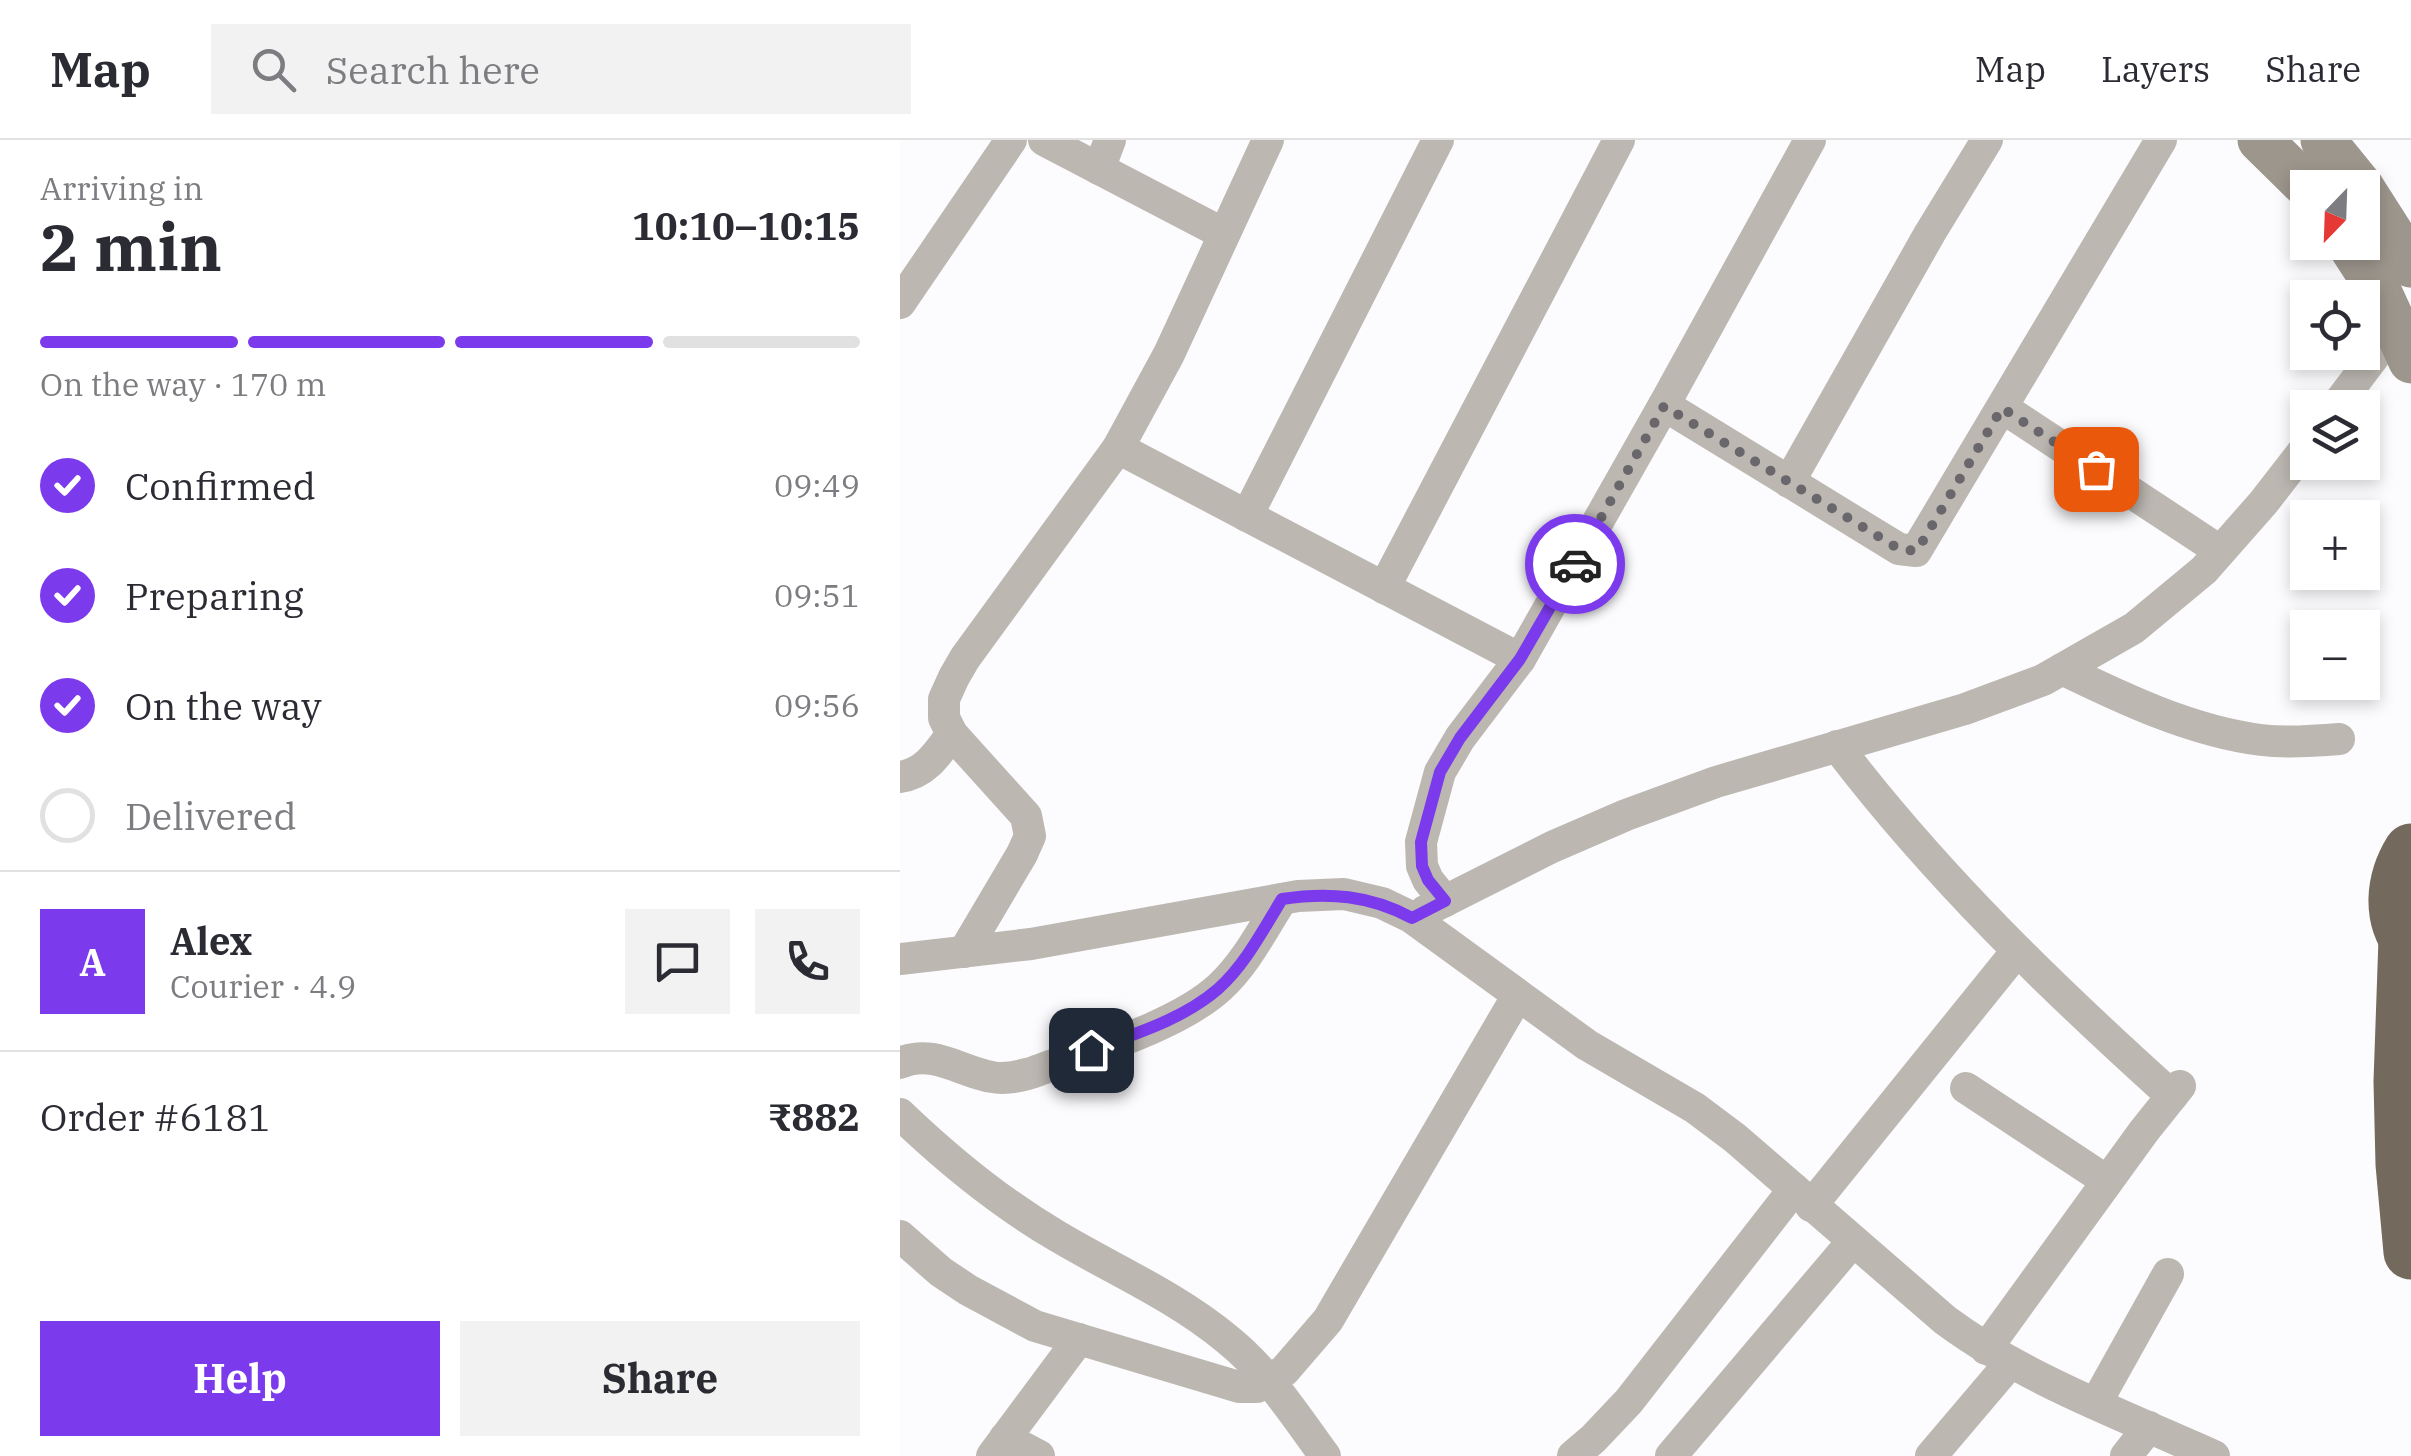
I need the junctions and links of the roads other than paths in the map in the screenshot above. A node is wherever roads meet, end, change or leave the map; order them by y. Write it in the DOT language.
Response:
graph roads {
  1 [pos="1011,140"];
  2 [pos="1044,140"];
  3 [pos="1268,140"];
  4 [pos="1438,140"];
  5 [pos="1619,140"];
  6 [pos="1810,140"];
  7 [pos="1986,140"];
  8 [pos="2161,140"];
  9 [pos="2260,140"];
  10 [pos="2323,140"];
  11 [pos="1104,154"];
  12 [pos="2291,170"];
  13 [pos="2347,170"];
  14 [pos="2380,216"];
  15 [pos="1224,234"];
  16 [pos="2360,260"];
  17 [pos="2411,265"];
  18 [pos="900,303"];
  19 [pos="2403,344"];
  20 [pos="2354,390"];
  21 [pos="1664,406"];
  22 [pos="2002,408"];
  23 [pos="1118,448"];
  24 [pos="2290,469"];
  25 [pos="1789,482"];
  26 [pos="1248,516"];
  27 [pos="2220,552"];
  28 [pos="1384,588"];
  29 [pos="1520,659"];
  30 [pos="2062,669"];
  31 [pos="952,734"];
  32 [pos="2339,740"];
  33 [pos="1838,746"];
  34 [pos="900,778"];
  35 [pos="2411,851"];
  36 [pos="1282,899"];
  37 [pos="1445,901"];
  38 [pos="1412,918"];
  39 [pos="2408,942"];
  40 [pos="2017,950"];
  41 [pos="964,952"];
  42 [pos="900,959"];
  43 [pos="1518,995"];
  44 [pos="900,1063"];
  45 [pos="1966,1088"];
  46 [pos="900,1114"];
  47 [pos="2108,1181"];
  48 [pos="1803,1198"];
  49 [pos="900,1236"];
  50 [pos="1853,1240"];
  51 [pos="2411,1252"];
  52 [pos="2168,1274"];
  53 [pos="1079,1339"];
  54 [pos="1998,1356"];
  55 [pos="1270,1381"];
  56 [pos="2096,1403"];
  57 [pos="2149,1427"];
  58 [pos="998,1447"];
  59 [pos="1040,1456"];
  60 [pos="1325,1456"];
  61 [pos="1573,1456"];
  62 [pos="1671,1456"];
  63 [pos="1932,1456"];
  64 [pos="2126,1456"];
  65 [pos="2214,1456"];
  1 -- 18 [label="street"];
  2 -- 11 [label="street"];
  3 -- 15 [label="street"];
  4 -- 26 [label="street"];
  5 -- 28 [label="street"];
  6 -- 21 [label="street"];
  7 -- 25 [label="street"];
  8 -- 22 [label="street"];
  9 -- 12 [label="main road"];
  10 -- 13 [label="main road"];
  11 -- 15 [label="street"];
  14 -- 17 [label="main road"];
  15 -- 23 [label="street"];
  16 -- 19 [label="main road"];
  19 -- 20 [label="street"];
  21 -- 25 [label="street"];
  21 -- 29 [label="street"];
  22 -- 25 [label="street"];
  22 -- 27 [label="street"];
  23 -- 26 [label="street"];
  23 -- 31 [label="street"];
  24 -- 27 [label="street"];
  26 -- 28 [label="street"];
  27 -- 30 [label="street"];
  28 -- 29 [label="street"];
  29 -- 37 [label="street"];
  30 -- 32 [label="street"];
  30 -- 33 [label="street"];
  31 -- 34 [label="street"];
  31 -- 41 [label="street"];
  33 -- 37 [label="street"];
  33 -- 40 [label="street"];
  35 -- 39 [label="highway"];
  36 -- 38 [label="street"];
  36 -- 41 [label="street"];
  36 -- 44 [label="street"];
  37 -- 38 [label="street"];
  38 -- 43 [label="street"];
  39 -- 51 [label="highway"];
  40 -- 47 [label="street"];
  40 -- 48 [label="street"];
  41 -- 42 [label="street"];
  43 -- 48 [label="street"];
  43 -- 55 [label="street"];
  45 -- 47 [label="street"];
  46 -- 55 [label="street"];
  47 -- 54 [label="street"];
  48 -- 50 [label="street"];
  48 -- 61 [label="street"];
  49 -- 53 [label="street"];
  50 -- 54 [label="street"];
  50 -- 62 [label="street"];
  52 -- 56 [label="street"];
  53 -- 55 [label="street"];
  53 -- 58 [label="street"];
  54 -- 56 [label="street"];
  54 -- 63 [label="street"];
  55 -- 60 [label="street"];
  56 -- 57 [label="street"];
  57 -- 64 [label="street"];
  57 -- 65 [label="street"];
  58 -- 59 [label="street"];
}
